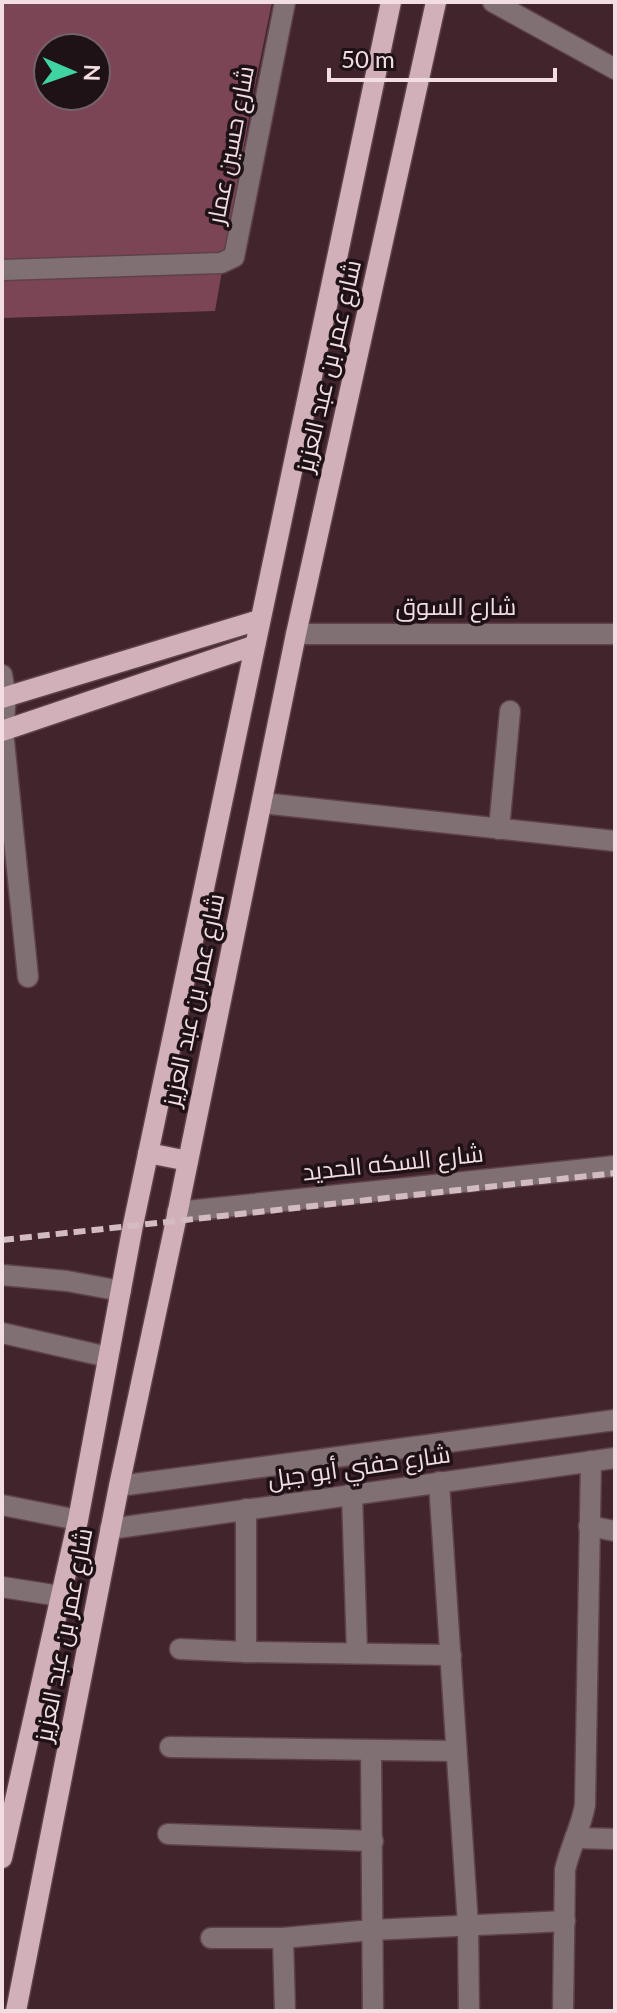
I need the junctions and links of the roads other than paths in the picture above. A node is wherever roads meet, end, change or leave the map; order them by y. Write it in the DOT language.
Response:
graph roads {
  1 [pos="285,2"];
  2 [pos="391,2"];
  3 [pos="436,2"];
  4 [pos="493,2"];
  5 [pos="615,69"];
  6 [pos="2,270"];
  7 [pos="259,620"];
  8 [pos="296,634"];
  9 [pos="615,634"];
  10 [pos="253,646"];
  11 [pos="2,675"];
  12 [pos="4,698"];
  13 [pos="510,711"];
  14 [pos="2,731"];
  15 [pos="262,803"];
  16 [pos="499,829"];
  17 [pos="615,841"];
  18 [pos="28,977"];
  19 [pos="148,1153"];
  20 [pos="188,1161"];
  21 [pos="615,1166"];
  22 [pos="177,1212"];
  23 [pos="2,1275"];
  24 [pos="121,1291"];
  25 [pos="2,1333"];
  26 [pos="108,1357"];
  27 [pos="615,1420"];
  28 [pos="615,1458"];
  29 [pos="591,1461"];
  30 [pos="439,1482"];
  31 [pos="119,1486"];
  32 [pos="352,1493"];
  33 [pos="2,1505"];
  34 [pos="246,1509"];
  35 [pos="78,1520"];
  36 [pos="589,1526"];
  37 [pos="110,1529"];
  38 [pos="615,1531"];
  39 [pos="2,1587"];
  40 [pos="60,1596"];
  41 [pos="180,1649"];
  42 [pos="246,1652"];
  43 [pos="357,1653"];
  44 [pos="451,1655"];
  45 [pos="170,1747"];
  46 [pos="371,1751"];
  47 [pos="456,1751"];
  48 [pos="168,1834"];
  49 [pos="575,1838"];
  50 [pos="615,1839"];
  51 [pos="373,1841"];
  52 [pos="2,1858"];
  53 [pos="565,1921"];
  54 [pos="468,1925"];
  55 [pos="372,1930"];
  56 [pos="211,1938"];
  57 [pos="283,1938"];
  58 [pos="16,2011"];
  59 [pos="285,2011"];
  60 [pos="373,2011"];
  61 [pos="469,2011"];
  62 [pos="563,2011"];
  1 -- 6 [label="street, شارع حسين عمار"];
  2 -- 7 [label="main road, شارع عمر بن عبد العزيز"];
  3 -- 8 [label="main road, شارع عمر بن عبد العزيز"];
  4 -- 5 [label="street"];
  7 -- 10 [label="main road, شارع عمر بن عبد العزيز"];
  7 -- 12 [label="main road"];
  8 -- 9 [label="street, شارع السوق"];
  8 -- 15 [label="main road, شارع عمر بن عبد العزيز"];
  10 -- 14 [label="main road"];
  10 -- 19 [label="main road, شارع عمر بن عبد العزيز"];
  11 -- 12 [label="street"];
  12 -- 14 [label="street"];
  13 -- 16 [label="street"];
  14 -- 18 [label="street"];
  15 -- 16 [label="street"];
  15 -- 20 [label="main road, شارع عمر بن عبد العزيز"];
  16 -- 17 [label="street"];
  19 -- 20 [label="main road"];
  19 -- 24 [label="main road, شارع عمر بن عبد العزيز"];
  20 -- 22 [label="main road, شارع عمر بن عبد العزيز"];
  21 -- 22 [label="street, شارع السكه الحديد"];
  22 -- 31 [label="main road, شارع عمر بن عبد العزيز"];
  23 -- 24 [label="street"];
  24 -- 26 [label="main road, شارع عمر بن عبد العزيز"];
  25 -- 26 [label="street"];
  26 -- 35 [label="main road, شارع عمر بن عبد العزيز"];
  27 -- 31 [label="street, شارع حفني أبو جبل"];
  28 -- 29 [label="street, شارع حفني أبو جبل"];
  29 -- 30 [label="street, شارع حفني أبو جبل"];
  29 -- 36 [label="street"];
  30 -- 32 [label="street, شارع حفني أبو جبل"];
  30 -- 44 [label="street"];
  31 -- 37 [label="main road, شارع عمر بن عبد العزيز"];
  32 -- 34 [label="street, شارع حفني أبو جبل"];
  32 -- 43 [label="street"];
  33 -- 35 [label="street"];
  34 -- 37 [label="street, شارع حفني أبو جبل"];
  34 -- 42 [label="street"];
  35 -- 40 [label="main road, شارع عمر بن عبد العزيز"];
  36 -- 38 [label="street"];
  36 -- 49 [label="street"];
  37 -- 58 [label="main road, شارع عمر بن عبد العزيز"];
  39 -- 40 [label="street"];
  40 -- 52 [label="main road, شارع عمر بن عبد العزيز"];
  41 -- 42 [label="street"];
  42 -- 43 [label="street"];
  43 -- 44 [label="street"];
  44 -- 47 [label="street"];
  45 -- 46 [label="street"];
  46 -- 47 [label="street"];
  46 -- 51 [label="street"];
  47 -- 54 [label="street"];
  48 -- 51 [label="street"];
  49 -- 50 [label="street"];
  49 -- 53 [label="street"];
  51 -- 55 [label="street"];
  53 -- 54 [label="street"];
  53 -- 62 [label="street"];
  54 -- 55 [label="street"];
  54 -- 61 [label="street"];
  55 -- 57 [label="street"];
  55 -- 60 [label="street"];
  56 -- 57 [label="street"];
  57 -- 59 [label="street"];
}
